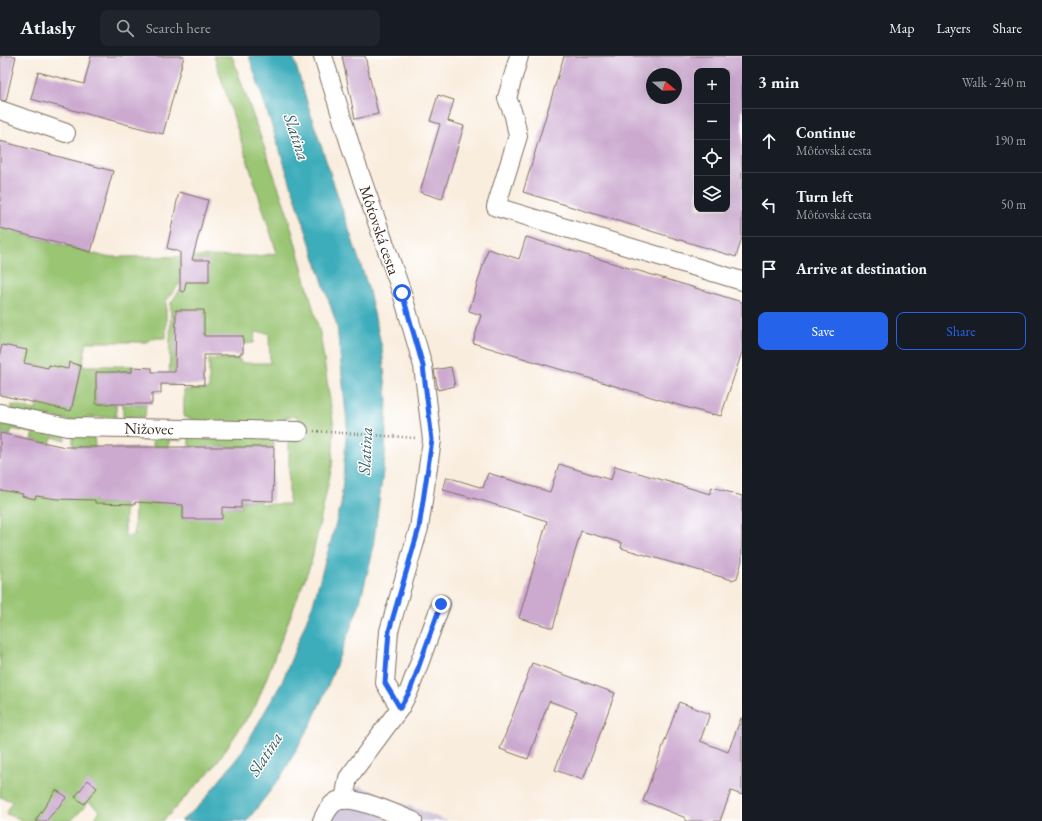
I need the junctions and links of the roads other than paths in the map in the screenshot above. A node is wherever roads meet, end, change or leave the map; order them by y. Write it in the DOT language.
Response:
graph roads {
  1 [pos="323,56"];
  2 [pos="519,56"];
  3 [pos="0,110"];
  4 [pos="66,133"];
  5 [pos="742,280"];
  6 [pos="0,413"];
  7 [pos="299,431"];
  8 [pos="441,604"];
  9 [pos="400,708"];
  10 [pos="344,800"];
  11 [pos="322,821"];
  12 [pos="413,821"];
  1 -- 9 [label="street, Môťovská cesta"];
  2 -- 5 [label="street"];
  3 -- 4 [label="street"];
  6 -- 7 [label="street, Nižovec"];
  8 -- 9 [label="street"];
  9 -- 10 [label="street"];
  10 -- 11 [label="street"];
  10 -- 12 [label="street"];
}
